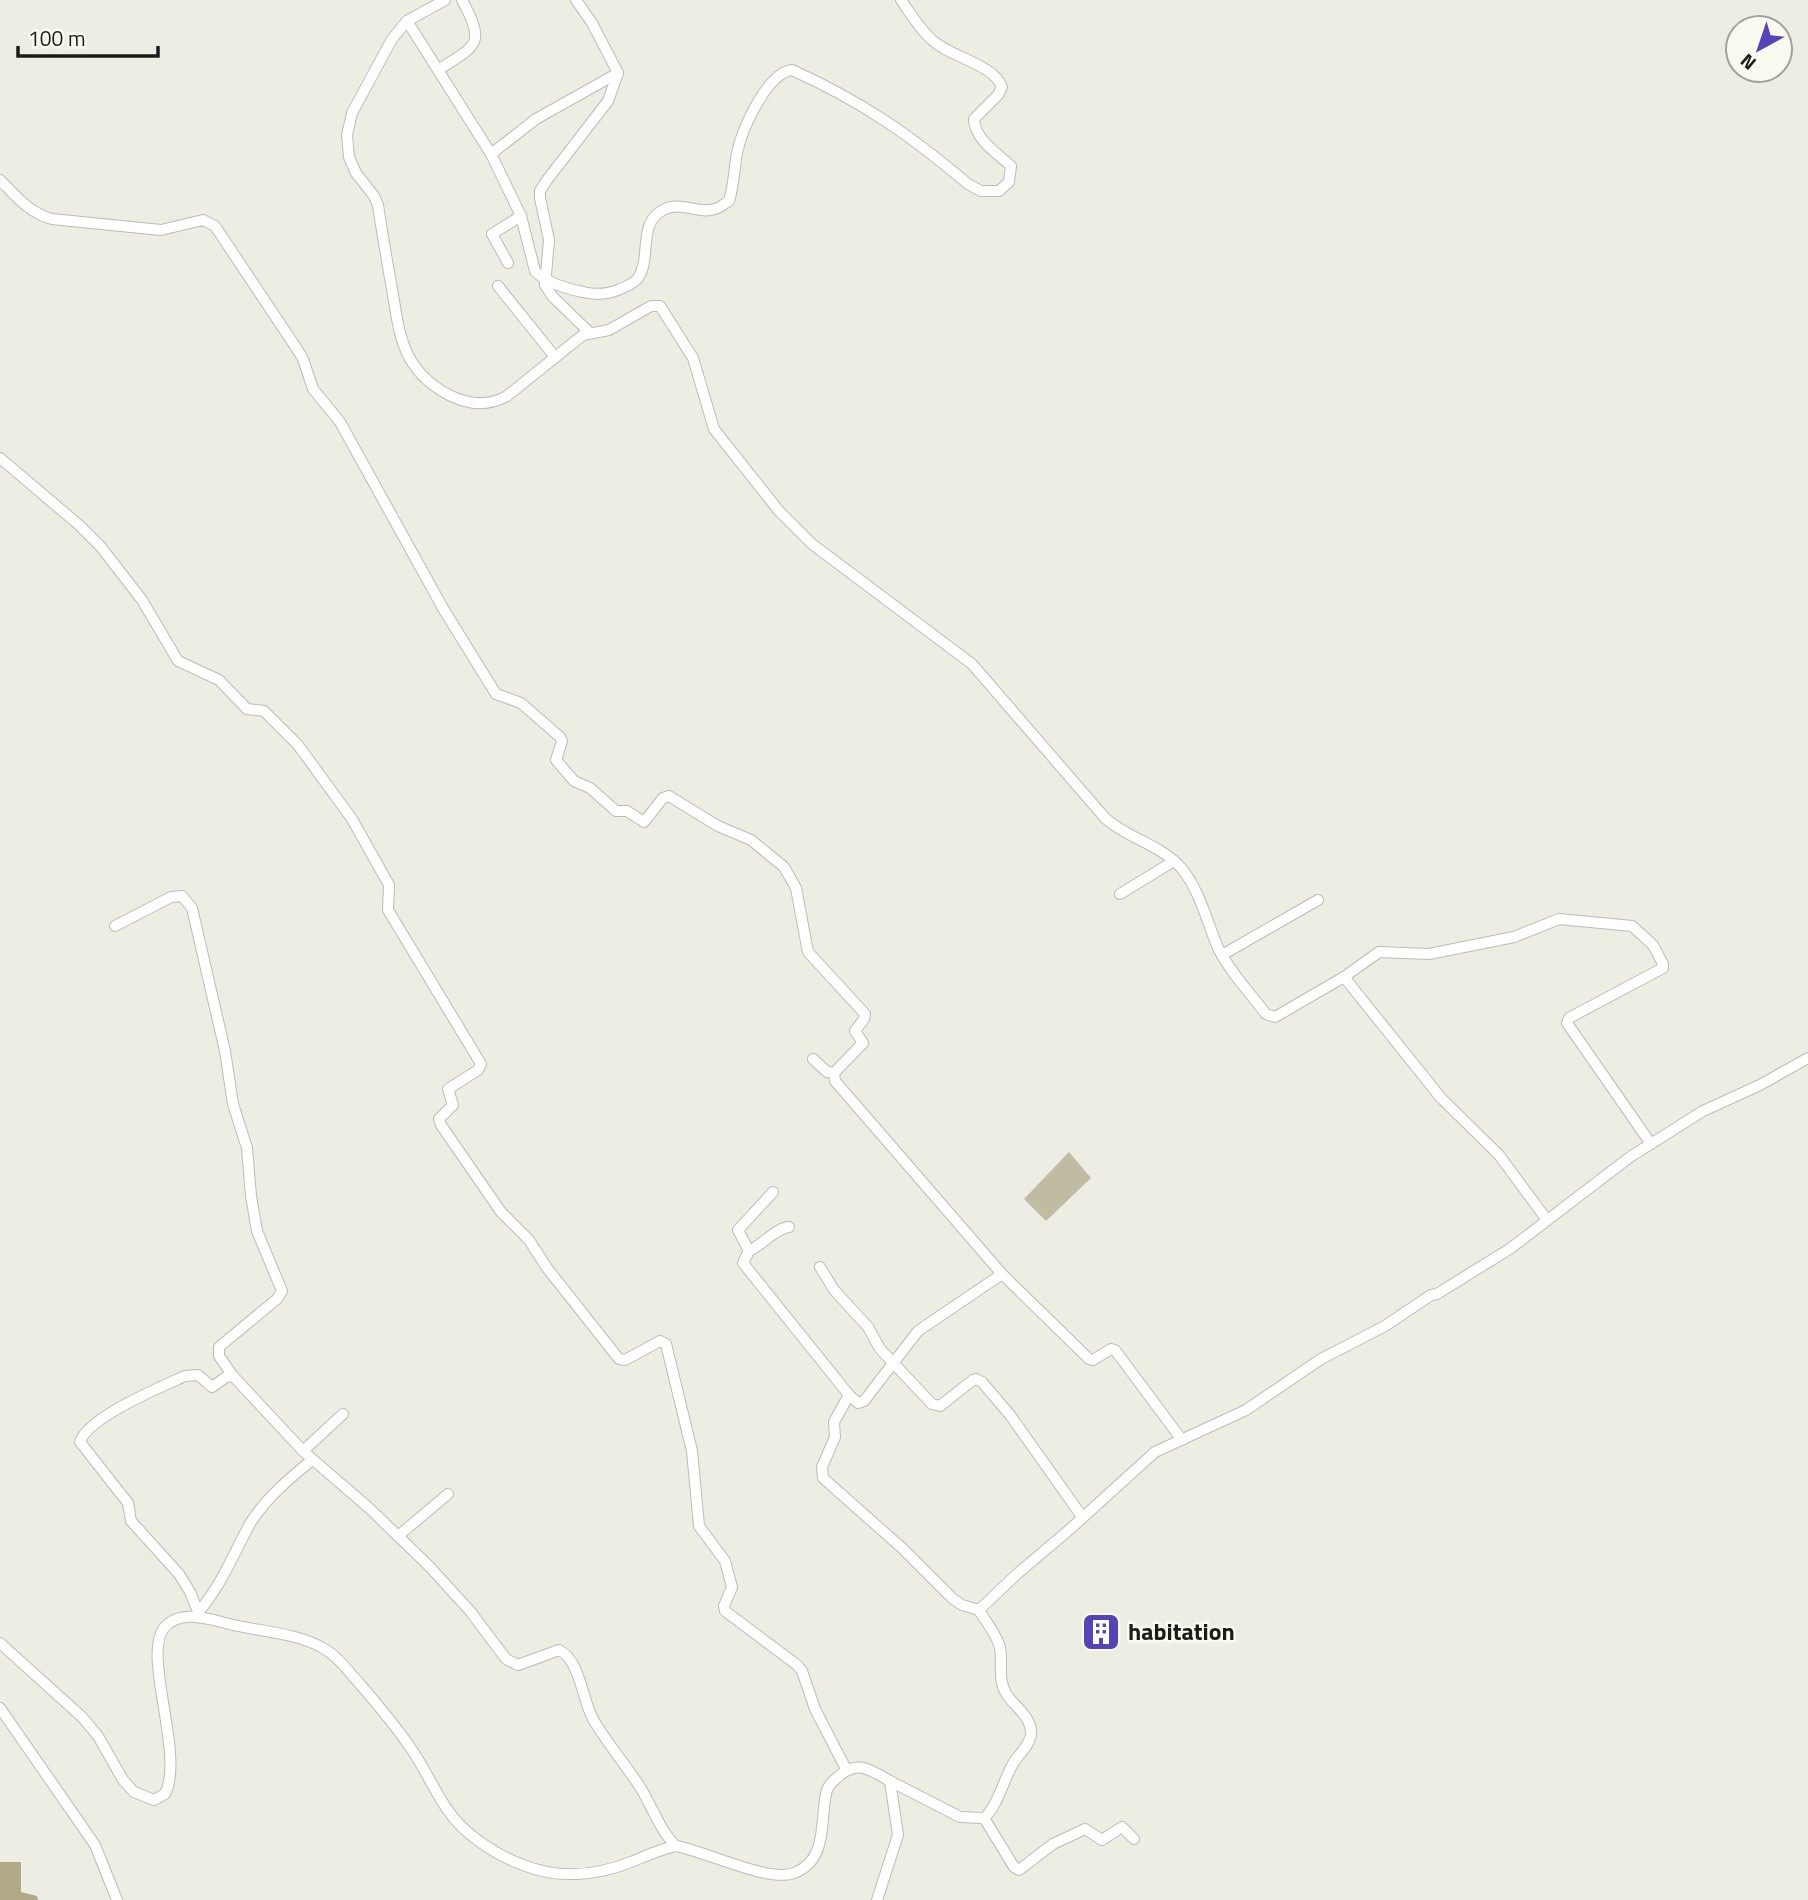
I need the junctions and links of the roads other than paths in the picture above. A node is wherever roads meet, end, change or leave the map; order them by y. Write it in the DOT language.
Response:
graph roads {
  1 [pos="445,0"];
  2 [pos="462,0"];
  3 [pos="576,0"];
  4 [pos="901,0"];
  5 [pos="407,21"];
  6 [pos="438,70"];
  7 [pos="618,74"];
  8 [pos="491,154"];
  9 [pos="0,180"];
  10 [pos="521,216"];
  11 [pos="508,263"];
  12 [pos="544,278"];
  13 [pos="498,286"];
  14 [pos="589,332"];
  15 [pos="555,357"];
  16 [pos="0,458"];
  17 [pos="1174,861"];
  18 [pos="1120,894"];
  19 [pos="1318,900"];
  20 [pos="115,926"];
  21 [pos="1222,955"];
  22 [pos="1344,977"];
  23 [pos="1808,1058"];
  24 [pos="813,1059"];
  25 [pos="834,1073"];
  26 [pos="1651,1144"];
  27 [pos="773,1192"];
  28 [pos="1548,1220"];
  29 [pos="789,1227"];
  30 [pos="749,1251"];
  31 [pos="820,1267"];
  32 [pos="1002,1273"];
  33 [pos="892,1362"];
  34 [pos="233,1376"];
  35 [pos="849,1395"];
  36 [pos="342,1414"];
  37 [pos="1182,1440"];
  38 [pos="303,1451"];
  39 [pos="312,1460"];
  40 [pos="448,1493"];
  41 [pos="1083,1518"];
  42 [pos="398,1536"];
  43 [pos="979,1610"];
  44 [pos="199,1614"];
  45 [pos="0,1643"];
  46 [pos="0,1709"];
  47 [pos="846,1769"];
  48 [pos="890,1781"];
  49 [pos="984,1818"];
  50 [pos="1134,1839"];
  51 [pos="676,1846"];
  52 [pos="117,1900"];
  53 [pos="877,1900"];
  1 -- 5 [label="street"];
  2 -- 6 [label="street"];
  3 -- 7 [label="street"];
  4 -- 12 [label="street"];
  5 -- 6 [label="street"];
  5 -- 15 [label="street"];
  6 -- 8 [label="street"];
  7 -- 8 [label="street"];
  7 -- 12 [label="street"];
  8 -- 10 [label="street"];
  9 -- 25 [label="street"];
  10 -- 11 [label="street"];
  10 -- 12 [label="street"];
  12 -- 14 [label="street"];
  13 -- 15 [label="street"];
  14 -- 15 [label="street"];
  14 -- 17 [label="street"];
  16 -- 47 [label="street"];
  17 -- 18 [label="street"];
  17 -- 21 [label="street"];
  19 -- 21 [label="street"];
  20 -- 34 [label="street"];
  21 -- 22 [label="street"];
  22 -- 26 [label="street"];
  22 -- 28 [label="street"];
  23 -- 26 [label="street"];
  24 -- 25 [label="street"];
  25 -- 32 [label="street"];
  26 -- 28 [label="street"];
  27 -- 30 [label="street"];
  28 -- 37 [label="street"];
  29 -- 30 [label="street"];
  30 -- 35 [label="street"];
  31 -- 33 [label="street"];
  32 -- 33 [label="street"];
  32 -- 37 [label="street"];
  33 -- 35 [label="street"];
  33 -- 41 [label="street"];
  34 -- 38 [label="street"];
  34 -- 44 [label="street"];
  35 -- 43 [label="street"];
  36 -- 38 [label="street"];
  37 -- 41 [label="street"];
  38 -- 39 [label="street"];
  39 -- 42 [label="street"];
  39 -- 44 [label="street"];
  40 -- 42 [label="street"];
  41 -- 43 [label="street"];
  42 -- 51 [label="street"];
  43 -- 49 [label="street"];
  44 -- 45 [label="street"];
  44 -- 51 [label="street"];
  46 -- 52 [label="street"];
  47 -- 48 [label="street"];
  47 -- 51 [label="street"];
  48 -- 49 [label="street"];
  48 -- 53 [label="street"];
  49 -- 50 [label="street"];
}
